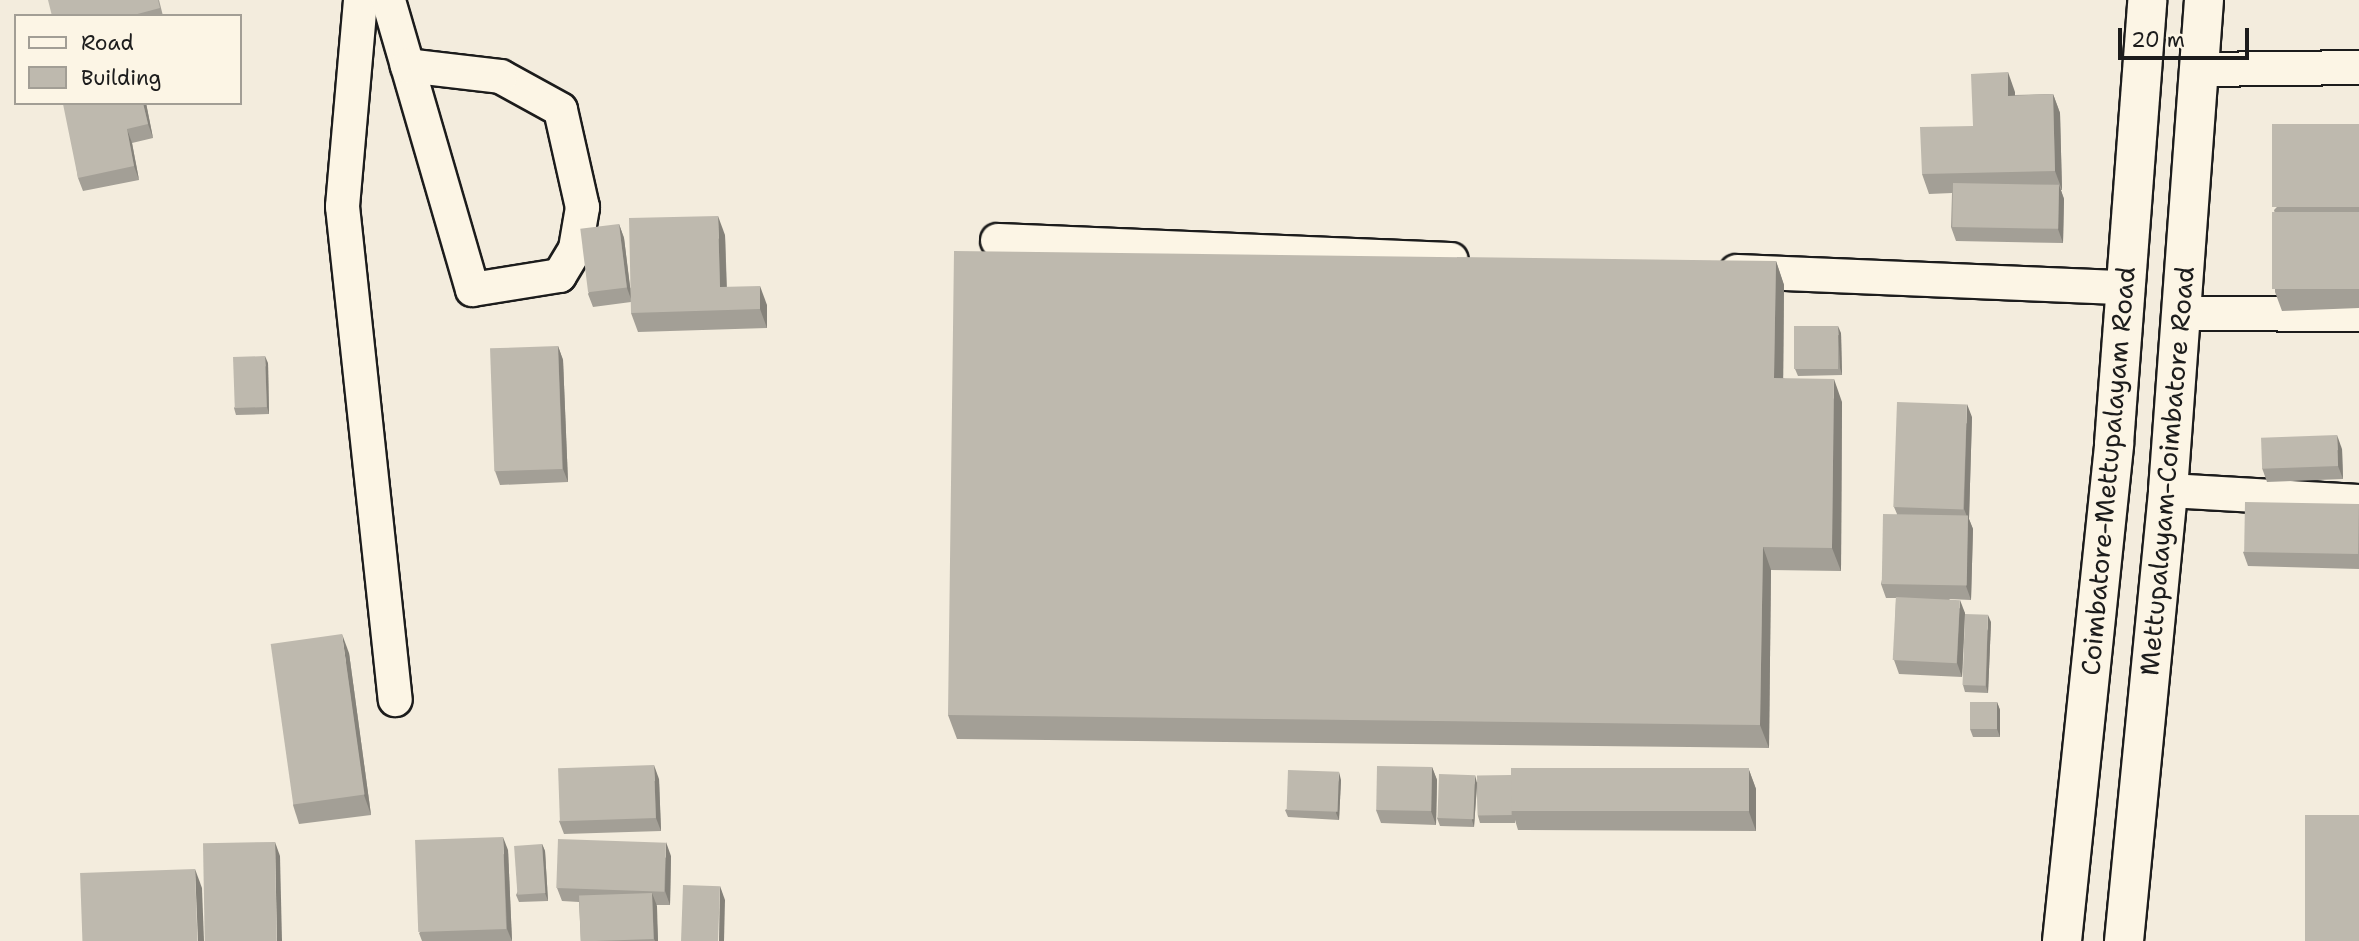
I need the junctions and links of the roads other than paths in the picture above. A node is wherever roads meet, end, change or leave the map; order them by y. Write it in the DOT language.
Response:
graph roads {
  1 [pos="360,0"];
  2 [pos="388,0"];
  3 [pos="2147,0"];
  4 [pos="2204,0"];
  5 [pos="407,65"];
  6 [pos="2359,67"];
  7 [pos="2199,69"];
  8 [pos="997,240"];
  9 [pos="1485,260"];
  10 [pos="1707,269"];
  11 [pos="2125,287"];
  12 [pos="2181,313"];
  13 [pos="2359,314"];
  14 [pos="2168,490"];
  15 [pos="2359,501"];
  16 [pos="395,699"];
  17 [pos="2062,941"];
  18 [pos="2124,941"];
  1 -- 16 [label="street"];
  2 -- 5 [label="street"];
  3 -- 11 [label="highway, Coimbatore-Mettupalayam Road"];
  4 -- 7 [label="highway, Mettupalayam-Coimbatore Road"];
  5 -- 5 [label="street"];
  6 -- 7 [label="street"];
  7 -- 12 [label="highway, Mettupalayam-Coimbatore Road"];
  8 -- 9 [label="street"];
  10 -- 11 [label="street"];
  11 -- 17 [label="highway, Coimbatore-Mettupalayam Road"];
  12 -- 13 [label="street"];
  12 -- 14 [label="highway, Mettupalayam-Coimbatore Road"];
  14 -- 15 [label="street"];
  14 -- 18 [label="highway, Mettupalayam-Coimbatore Road"];
}
